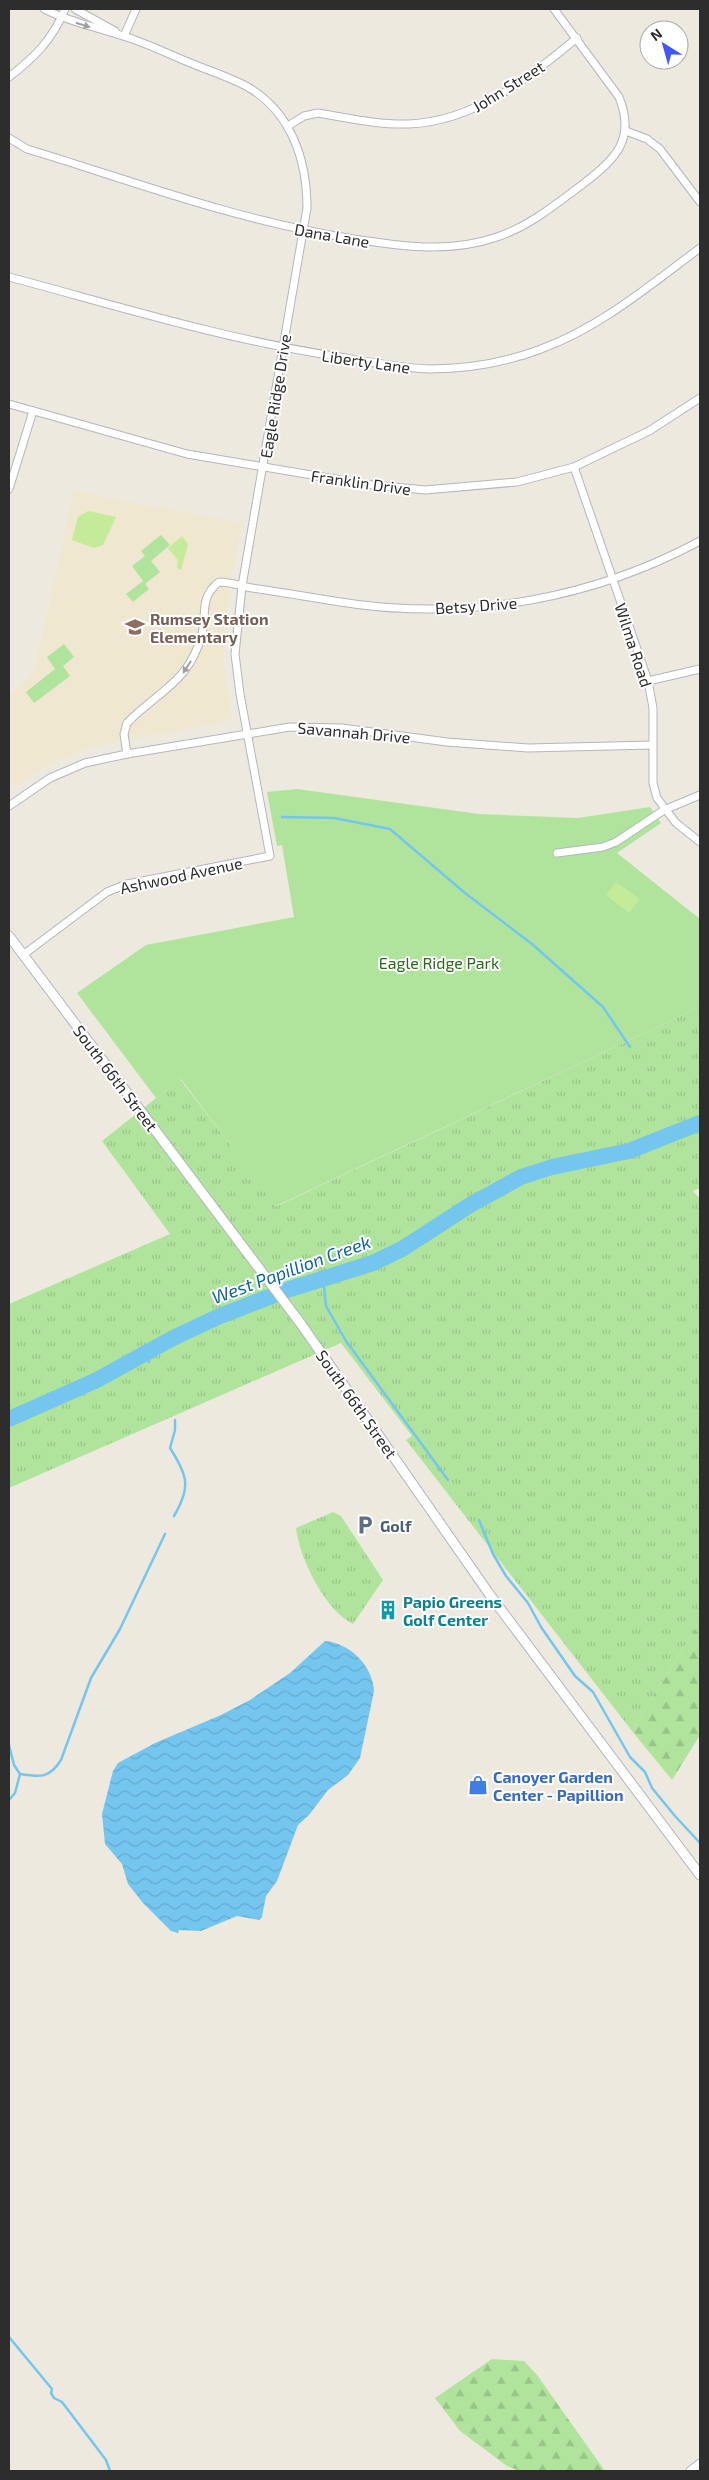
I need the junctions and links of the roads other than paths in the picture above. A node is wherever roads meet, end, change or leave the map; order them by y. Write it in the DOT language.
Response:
graph roads {
  1 [pos="44,9"];
  2 [pos="65,9"];
  3 [pos="75,9"];
  4 [pos="136,9"];
  5 [pos="554,9"];
  6 [pos="62,18"];
  7 [pos="124,36"];
  8 [pos="577,38"];
  9 [pos="9,76"];
  10 [pos="288,126"];
  11 [pos="626,131"];
  12 [pos="9,138"];
  13 [pos="700,202"];
  14 [pos="303,231"];
  15 [pos="700,248"];
  16 [pos="9,277"];
  17 [pos="282,348"];
  18 [pos="700,398"];
  19 [pos="9,404"];
  20 [pos="33,411"];
  21 [pos="574,466"];
  22 [pos="264,467"];
  23 [pos="9,489"];
  24 [pos="700,541"];
  25 [pos="612,579"];
  26 [pos="242,586"];
  27 [pos="700,669"];
  28 [pos="648,680"];
  29 [pos="247,734"];
  30 [pos="652,745"];
  31 [pos="128,754"];
  32 [pos="700,795"];
  33 [pos="10,802"];
  34 [pos="664,810"];
  35 [pos="700,842"];
  36 [pos="557,853"];
  37 [pos="270,856"];
  38 [pos="9,936"];
  39 [pos="23,955"];
  40 [pos="700,1875"];
  41 [pos="700,2464"];
  42 [pos="691,2471"];
  1 -- 6 [label="street, Eagle Ridge Drive"];
  2 -- 6 [label="street"];
  3 -- 7 [label="street, Eagle Ridge Drive"];
  4 -- 7 [label="street"];
  5 -- 8 [label="street"];
  6 -- 7 [label="street, Eagle Ridge Drive, one-way"];
  6 -- 9 [label="street"];
  7 -- 10 [label="street, Eagle Ridge Drive"];
  8 -- 10 [label="street, John Street"];
  8 -- 11 [label="street"];
  10 -- 14 [label="street, Eagle Ridge Drive"];
  11 -- 13 [label="street"];
  11 -- 14 [label="street, Dana Lane"];
  12 -- 14 [label="street, Dana Lane"];
  14 -- 17 [label="street, Eagle Ridge Drive"];
  15 -- 17 [label="street, Liberty Lane"];
  16 -- 17 [label="street, Liberty Lane"];
  17 -- 22 [label="street, Eagle Ridge Drive"];
  18 -- 21 [label="street, Franklin Drive"];
  19 -- 20 [label="street, Franklin Drive"];
  20 -- 22 [label="street, Franklin Drive"];
  20 -- 23 [label="street"];
  21 -- 22 [label="street, Franklin Drive"];
  21 -- 25 [label="street, Wilma Road"];
  22 -- 26 [label="street, Eagle Ridge Drive"];
  24 -- 25 [label="street, Betsy Drive"];
  25 -- 26 [label="street, Betsy Drive"];
  25 -- 28 [label="street, Wilma Road"];
  26 -- 29 [label="street, Eagle Ridge Drive"];
  26 -- 31 [label="street, Betsy Drive, one-way"];
  27 -- 28 [label="street"];
  28 -- 30 [label="street, Wilma Road"];
  29 -- 30 [label="street, Savannah Drive"];
  29 -- 31 [label="street, Savannah Drive"];
  29 -- 37 [label="street, Eagle Ridge Drive"];
  30 -- 34 [label="street, Wilma Road"];
  31 -- 33 [label="street, Savannah Drive"];
  32 -- 34 [label="street"];
  34 -- 35 [label="street, Wilma Road"];
  34 -- 36 [label="street"];
  37 -- 39 [label="street, Ashwood Avenue"];
  38 -- 39 [label="street, South 66th Street"];
  39 -- 40 [label="street, South 66th Street"];
  41 -- 42 [label="street"];
}
